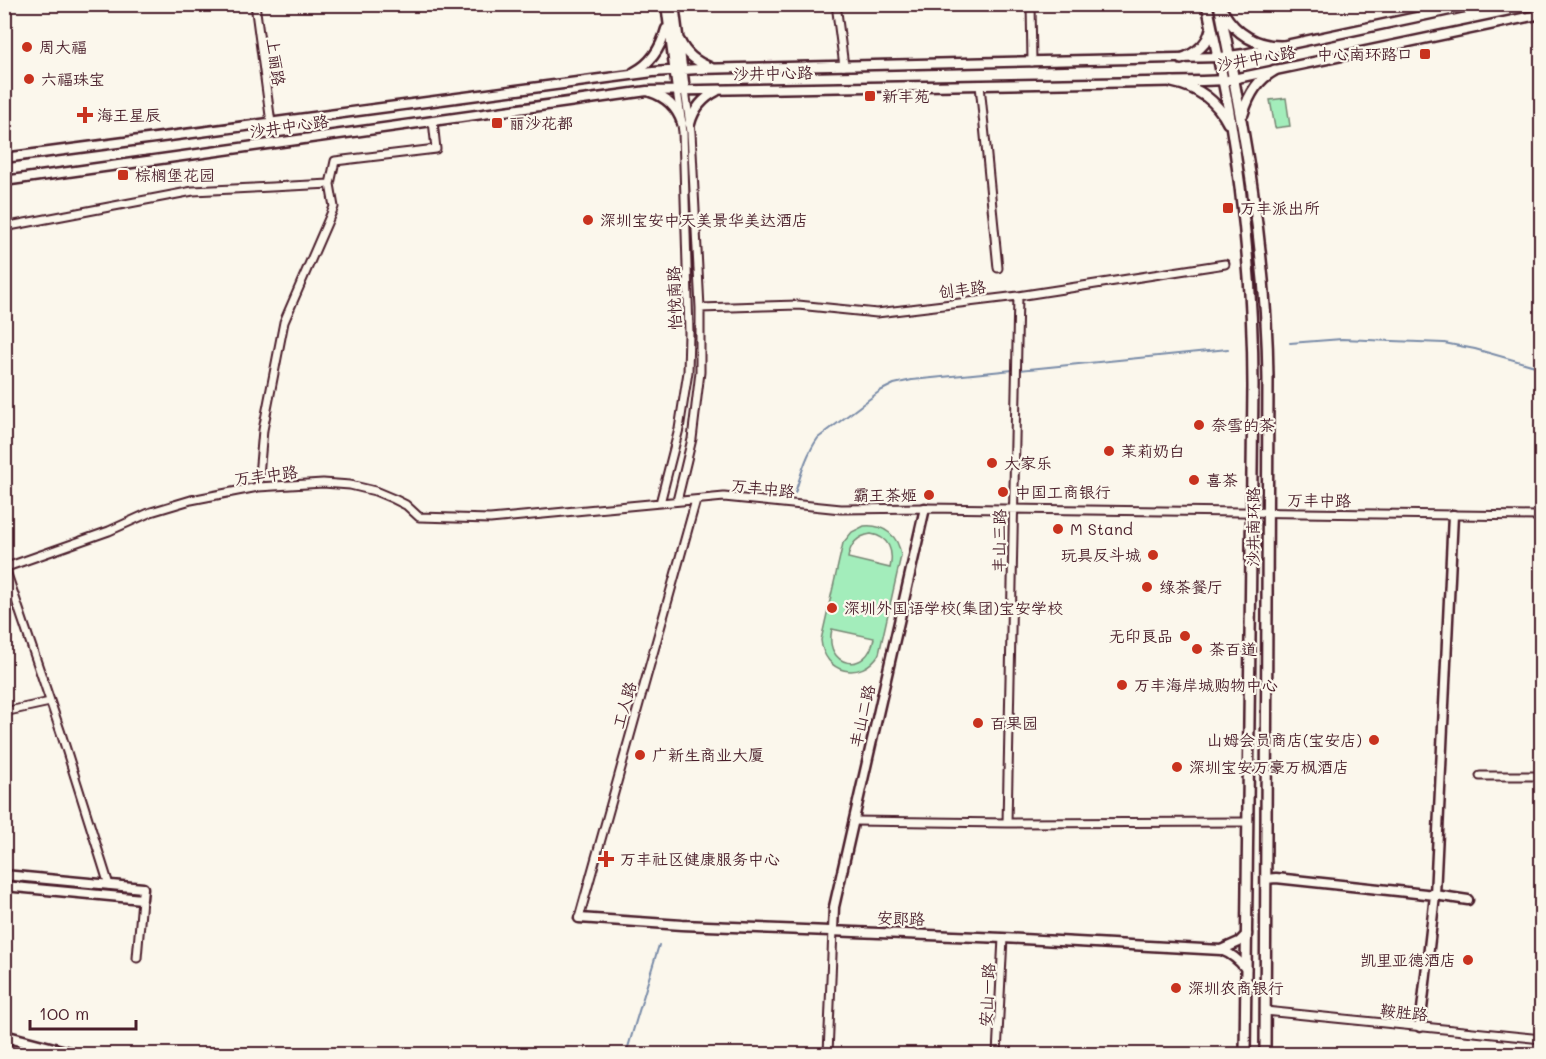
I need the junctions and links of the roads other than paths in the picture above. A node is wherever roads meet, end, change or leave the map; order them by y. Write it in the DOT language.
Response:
graph roads {
  1 [pos="255,4"];
  2 [pos="666,4"];
  3 [pos="674,4"];
  4 [pos="836,4"];
  5 [pos="1031,4"];
  6 [pos="1207,4"];
  7 [pos="1219,4"];
  8 [pos="1478,4"];
  9 [pos="1542,14"];
  10 [pos="667,16"];
  11 [pos="1212,27"];
  12 [pos="677,34"];
  13 [pos="1283,46"];
  14 [pos="1230,56"];
  15 [pos="1218,58"];
  16 [pos="1181,59"];
  17 [pos="1032,62"];
  18 [pos="844,66"];
  19 [pos="716,69"];
  20 [pos="678,70"];
  21 [pos="1275,70"];
  22 [pos="627,75"];
  23 [pos="1234,79"];
  24 [pos="1222,80"];
  25 [pos="1172,82"];
  26 [pos="980,85"];
  27 [pos="723,89"];
  28 [pos="681,90"];
  29 [pos="647,91"];
  30 [pos="1242,119"];
  31 [pos="433,121"];
  32 [pos="271,123"];
  33 [pos="686,123"];
  34 [pos="1232,131"];
  35 [pos="4,158"];
  36 [pos="1250,164"];
  37 [pos="1236,165"];
  38 [pos="4,181"];
  39 [pos="330,184"];
  40 [pos="4,227"];
  41 [pos="1225,264"];
  42 [pos="998,268"];
  43 [pos="1018,296"];
  44 [pos="700,308"];
  45 [pos="258,487"];
  46 [pos="696,500"];
  47 [pos="677,501"];
  48 [pos="660,503"];
  49 [pos="924,508"];
  50 [pos="1013,510"];
  51 [pos="1252,513"];
  52 [pos="1268,513"];
  53 [pos="1453,515"];
  54 [pos="1542,516"];
  55 [pos="5,568"];
  56 [pos="50,702"];
  57 [pos="4,712"];
  58 [pos="1480,776"];
  59 [pos="1542,776"];
  60 [pos="854,820"];
  61 [pos="1248,822"];
  62 [pos="1006,823"];
  63 [pos="4,875"];
  64 [pos="1266,879"];
  65 [pos="109,885"];
  66 [pos="4,886"];
  67 [pos="1435,895"];
  68 [pos="142,899"];
  69 [pos="1468,900"];
  70 [pos="579,918"];
  71 [pos="833,930"];
  72 [pos="1247,934"];
  73 [pos="1003,938"];
  74 [pos="1221,950"];
  75 [pos="137,958"];
  76 [pos="1246,969"];
  77 [pos="1265,1011"];
  78 [pos="1419,1027"];
  79 [pos="4,1036"];
  80 [pos="1542,1039"];
  81 [pos="59,1051"];
  82 [pos="73,1054"];
  83 [pos="80,1054"];
  84 [pos="828,1054"];
  85 [pos="997,1054"];
  86 [pos="1245,1054"];
  87 [pos="1265,1054"];
  1 -- 32 [label="street, 上丽路"];
  2 -- 10 [label="street"];
  3 -- 12 [label="street"];
  4 -- 18 [label="street"];
  5 -- 17 [label="street"];
  6 -- 11 [label="main road, 沙井南环路"];
  7 -- 13 [label="main road"];
  7 -- 14 [label="main road, 沙井南环路"];
  8 -- 13 [label="street, 沙井中心路"];
  9 -- 21 [label="street, 沙井中心路"];
  10 -- 20 [label="street"];
  10 -- 22 [label="street"];
  11 -- 15 [label="main road, 沙井南环路"];
  11 -- 16 [label="main road"];
  12 -- 19 [label="street"];
  12 -- 20 [label="street"];
  13 -- 14 [label="street, 沙井中心路"];
  14 -- 15 [label="street, 沙井中心路"];
  14 -- 23 [label="main road, 沙井南环路"];
  15 -- 16 [label="street, 沙井中心路"];
  15 -- 24 [label="main road, 沙井南环路"];
  16 -- 17 [label="street, 沙井中心路"];
  17 -- 18 [label="street, 沙井中心路"];
  18 -- 19 [label="street, 沙井中心路"];
  19 -- 20 [label="street, 沙井中心路"];
  20 -- 22 [label="street, 沙井中心路"];
  20 -- 28 [label="street"];
  21 -- 23 [label="street, 沙井中心路"];
  21 -- 30 [label="main road"];
  22 -- 32 [label="street, 沙井中心路"];
  23 -- 24 [label="street, 沙井中心路"];
  23 -- 30 [label="main road, 沙井南环路"];
  24 -- 25 [label="street, 沙井中心路"];
  24 -- 34 [label="main road, 沙井南环路"];
  25 -- 26 [label="street, 沙井中心路"];
  25 -- 34 [label="main road"];
  26 -- 27 [label="street, 沙井中心路"];
  26 -- 42 [label="street"];
  27 -- 28 [label="street, 沙井中心路"];
  27 -- 33 [label="street"];
  28 -- 29 [label="street, 沙井中心路"];
  28 -- 33 [label="street, 怡悦南路"];
  29 -- 31 [label="street, 沙井中心路"];
  29 -- 33 [label="street"];
  30 -- 36 [label="main road, 沙井南环路"];
  31 -- 38 [label="street, 沙井中心路"];
  31 -- 39 [label="street"];
  32 -- 35 [label="street, 沙井中心路"];
  33 -- 44 [label="street, 怡悦南路"];
  33 -- 48 [label="street, 怡悦南路"];
  34 -- 37 [label="main road, 沙井南环路"];
  36 -- 37 [label="main road"];
  36 -- 52 [label="main road, 沙井南环路"];
  37 -- 51 [label="main road, 沙井南环路"];
  39 -- 40 [label="street"];
  39 -- 45 [label="street"];
  41 -- 43 [label="street, 创丰路"];
  43 -- 44 [label="street, 创丰路"];
  43 -- 50 [label="street, 丰山三路"];
  44 -- 47 [label="street, 怡悦南路"];
  45 -- 48 [label="street, 万丰中路"];
  45 -- 55 [label="street, 万丰中路"];
  46 -- 47 [label="street, 万丰中路"];
  46 -- 49 [label="street, 万丰中路"];
  46 -- 70 [label="street, 工人路"];
  47 -- 48 [label="street, 万丰中路"];
  49 -- 50 [label="street, 万丰中路"];
  49 -- 60 [label="street, 丰山二路"];
  50 -- 51 [label="street, 万丰中路"];
  50 -- 62 [label="street, 丰山三路"];
  51 -- 52 [label="street, 万丰中路"];
  51 -- 61 [label="main road, 沙井南环路"];
  52 -- 53 [label="street, 万丰中路"];
  52 -- 64 [label="main road, 沙井南环路"];
  53 -- 54 [label="street, 万丰中路"];
  53 -- 67 [label="street"];
  55 -- 56 [label="street"];
  56 -- 57 [label="street"];
  56 -- 65 [label="street"];
  58 -- 59 [label="street"];
  60 -- 62 [label="street"];
  60 -- 71 [label="street, 丰山二路"];
  61 -- 62 [label="street"];
  61 -- 72 [label="main road, 沙井南环路"];
  63 -- 65 [label="street"];
  64 -- 67 [label="street"];
  64 -- 77 [label="main road, 沙井南环路"];
  65 -- 68 [label="street"];
  66 -- 68 [label="street"];
  67 -- 69 [label="street"];
  67 -- 78 [label="street"];
  68 -- 75 [label="street"];
  70 -- 71 [label="street, 安郎路"];
  71 -- 73 [label="street, 安郎路"];
  71 -- 84 [label="street"];
  72 -- 74 [label="street"];
  72 -- 76 [label="main road, 沙井南环路"];
  73 -- 74 [label="street, 安郎路"];
  73 -- 85 [label="street, 安山一路"];
  74 -- 76 [label="street"];
  76 -- 86 [label="main road, 沙井南环路"];
  77 -- 78 [label="street, 鞍胜路"];
  77 -- 87 [label="main road, 沙井南环路"];
  78 -- 80 [label="street, 鞍胜路"];
  79 -- 81 [label="main road"];
  81 -- 82 [label="main road"];
  81 -- 83 [label="main road"];
}
